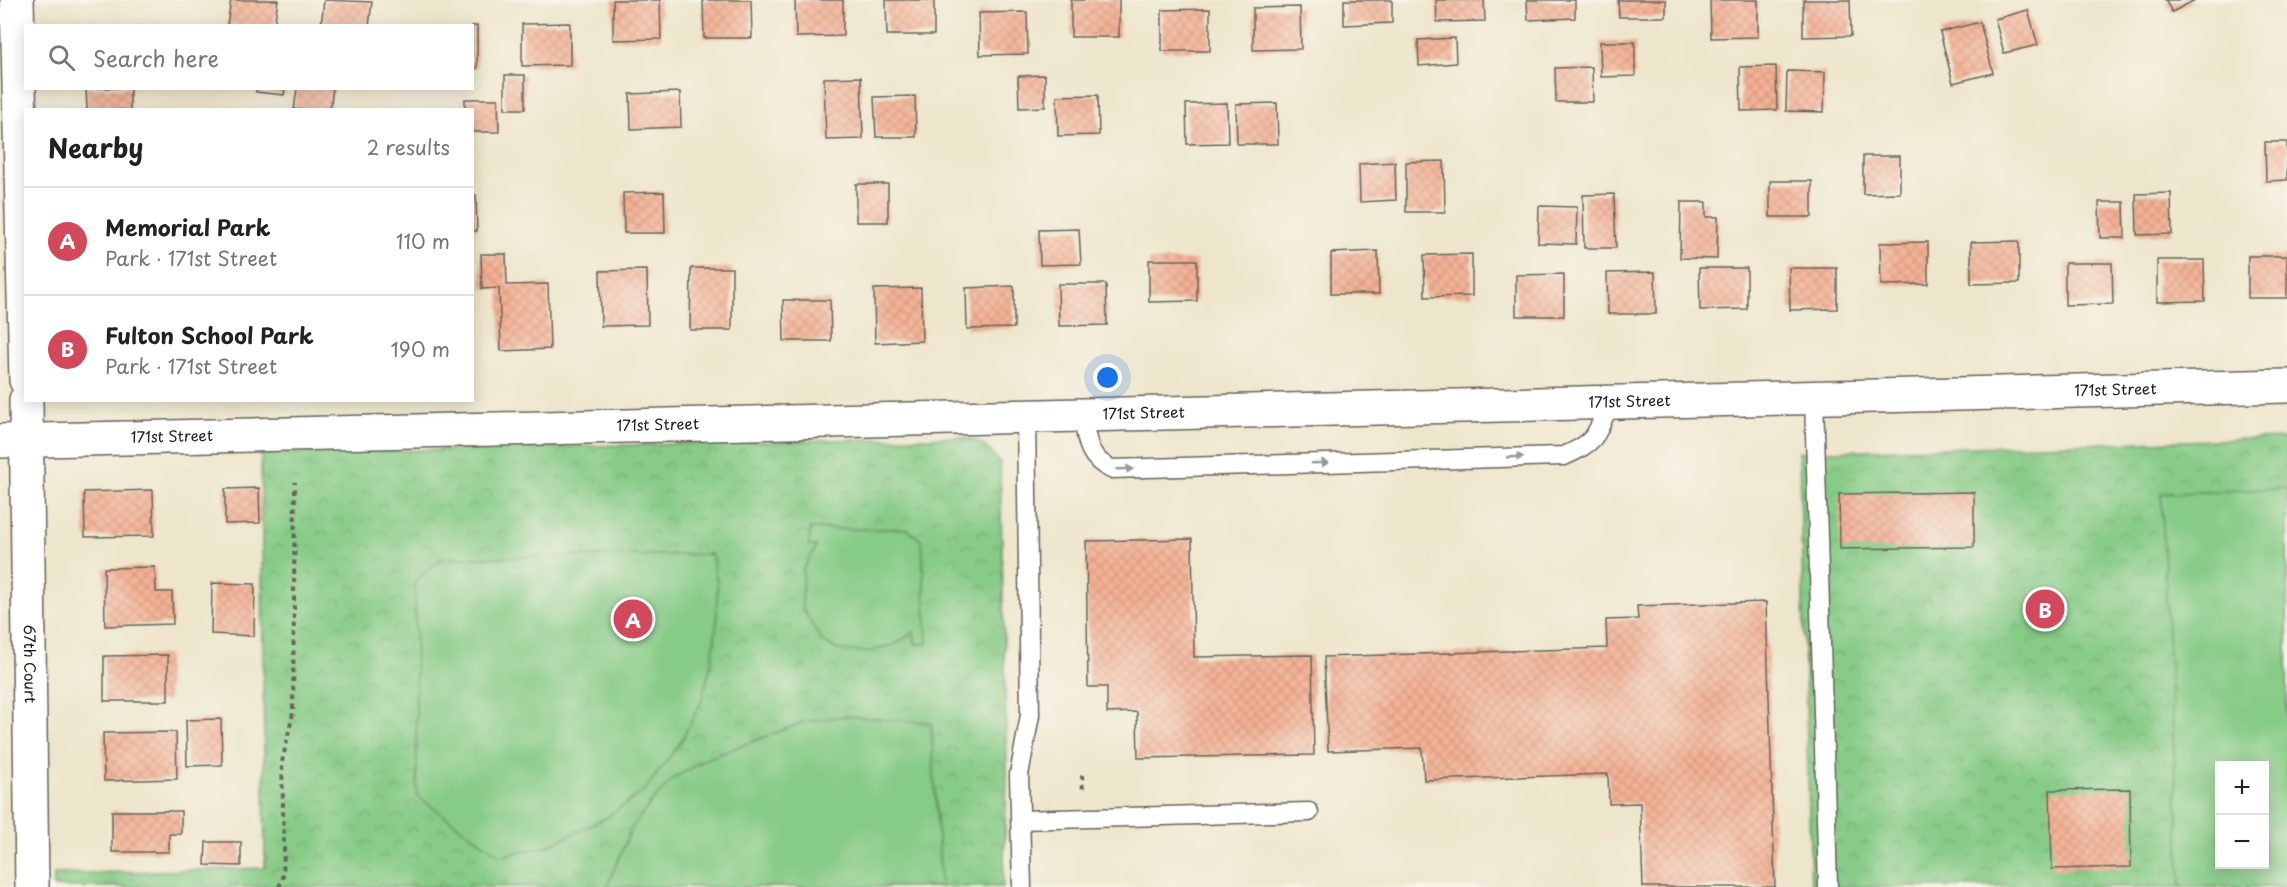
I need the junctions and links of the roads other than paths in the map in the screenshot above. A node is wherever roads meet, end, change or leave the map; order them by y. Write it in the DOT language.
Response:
graph roads {
  1 [pos="17,0"];
  2 [pos="24,296"];
  3 [pos="2287,386"];
  4 [pos="1814,398"];
  5 [pos="25,402"];
  6 [pos="1609,403"];
  7 [pos="1082,416"];
  8 [pos="1026,417"];
  9 [pos="13,441"];
  10 [pos="1309,812"];
  11 [pos="1020,820"];
  12 [pos="32,887"];
  13 [pos="1022,887"];
  14 [pos="1828,887"];
  1 -- 2 [label="street"];
  3 -- 4 [label="street, 171st Street"];
  4 -- 6 [label="street, 171st Street"];
  4 -- 14 [label="lane"];
  5 -- 9 [label="street, 67th Court"];
  6 -- 7 [label="street, 171st Street"];
  7 -- 6 [label="lane, one-way"];
  7 -- 8 [label="street, 171st Street"];
  8 -- 9 [label="street, 171st Street"];
  8 -- 11 [label="lane"];
  9 -- 12 [label="street, 67th Court"];
  10 -- 11 [label="lane"];
  11 -- 13 [label="lane"];
}
